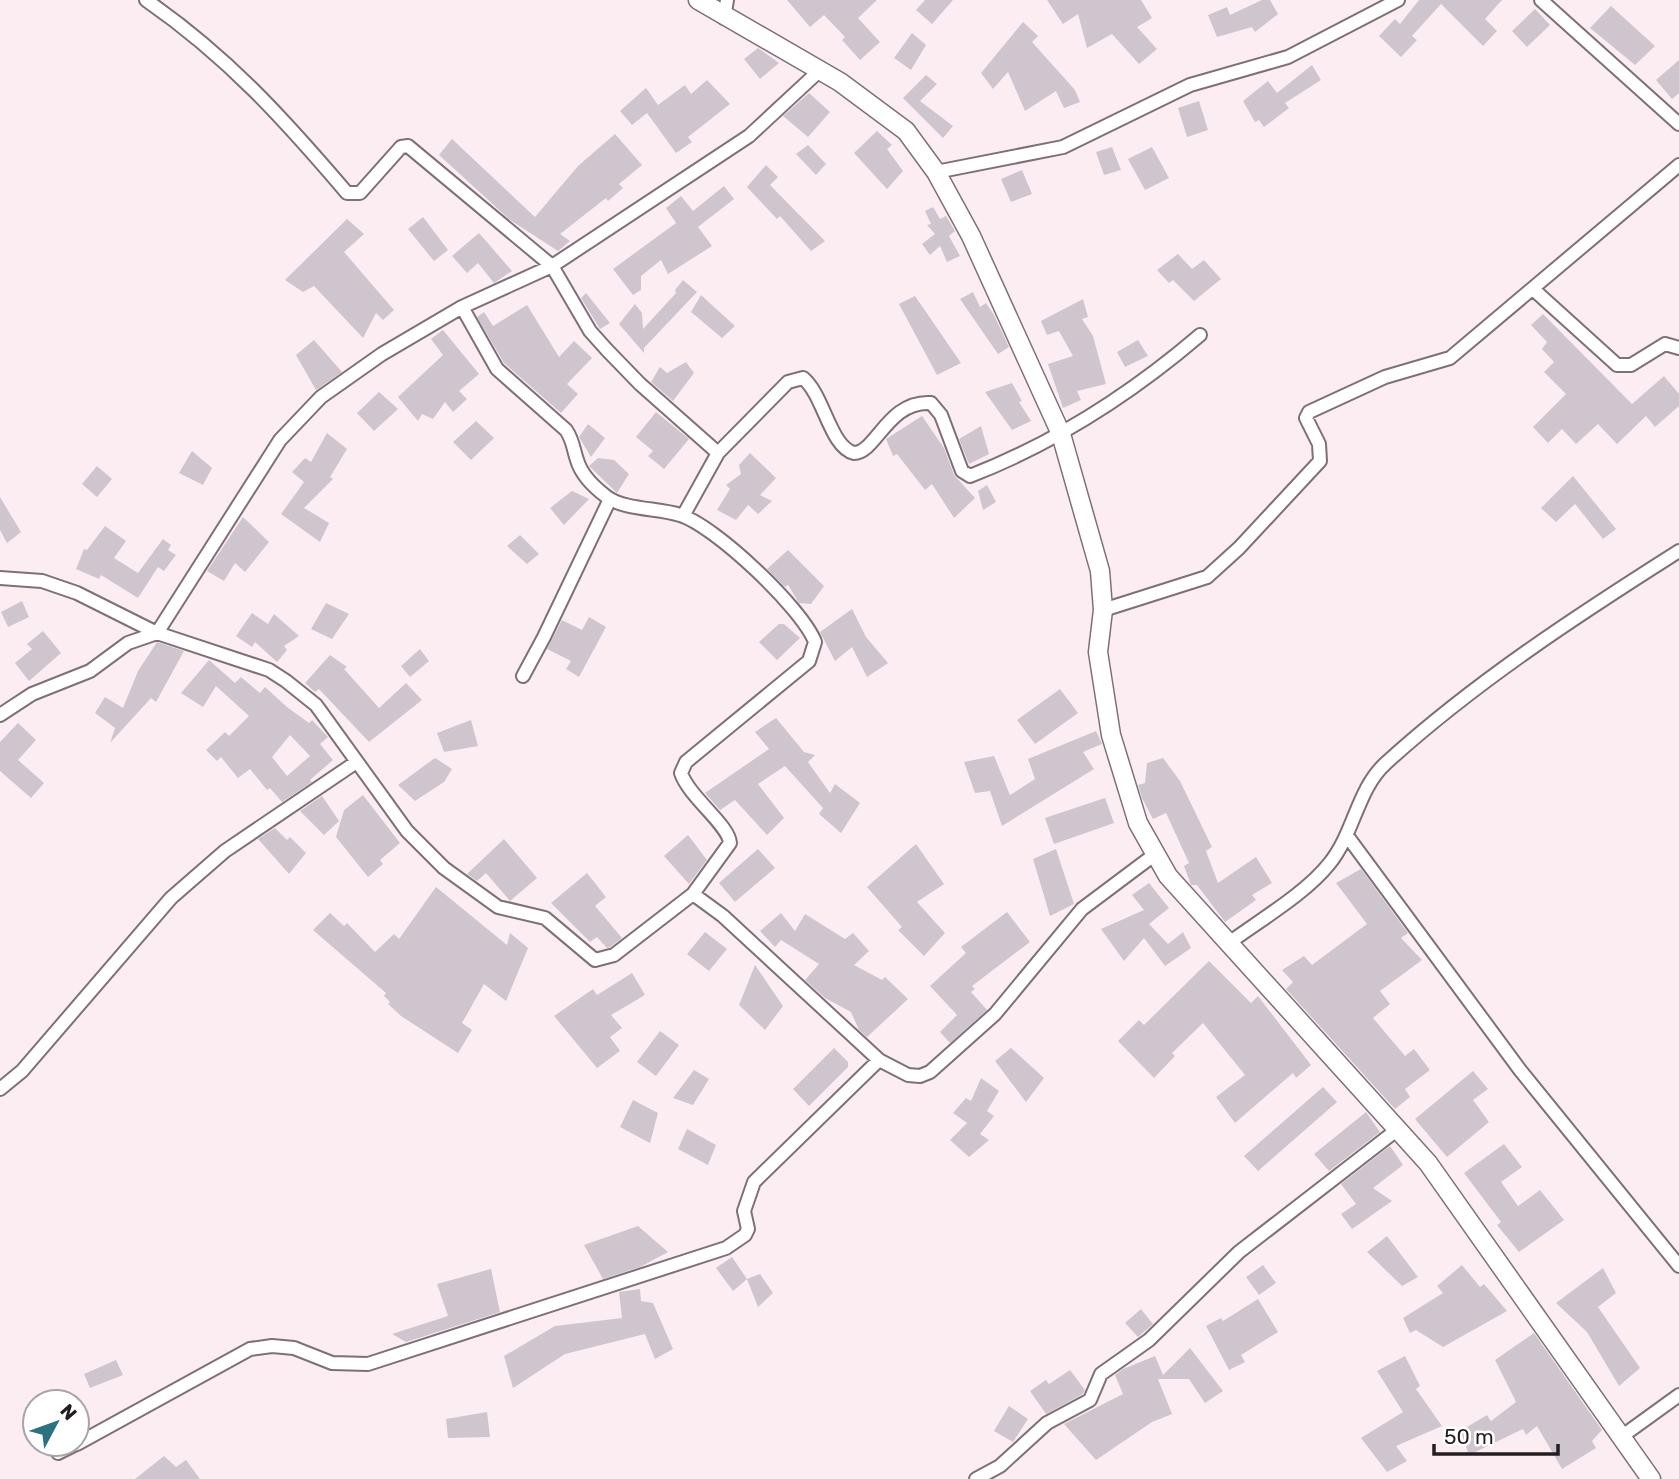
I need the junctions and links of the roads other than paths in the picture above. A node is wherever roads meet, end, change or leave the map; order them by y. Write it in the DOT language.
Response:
graph roads {
  1 [pos="146,0"];
  2 [pos="698,0"];
  3 [pos="1398,0"];
  4 [pos="1541,0"];
  5 [pos="726,9"];
  6 [pos="818,72"];
  7 [pos="1679,124"];
  8 [pos="1679,165"];
  9 [pos="936,172"];
  10 [pos="552,266"];
  11 [pos="1534,289"];
  12 [pos="462,307"];
  13 [pos="1200,335"];
  14 [pos="1679,348"];
  15 [pos="1061,435"];
  16 [pos="718,453"];
  17 [pos="610,499"];
  18 [pos="683,516"];
  19 [pos="1679,551"];
  20 [pos="0,578"];
  21 [pos="1103,610"];
  22 [pos="156,633"];
  23 [pos="523,676"];
  24 [pos="0,715"];
  25 [pos="355,763"];
  26 [pos="1348,837"];
  27 [pos="1154,855"];
  28 [pos="693,894"];
  29 [pos="1229,943"];
  30 [pos="879,1060"];
  31 [pos="0,1089"];
  32 [pos="1398,1129"];
  33 [pos="1679,1266"];
  34 [pos="1679,1395"];
  35 [pos="91,1436"];
  36 [pos="1621,1437"];
  37 [pos="976,1479"];
  38 [pos="1651,1479"];
  1 -- 10 [label="street"];
  2 -- 5 [label="street"];
  3 -- 9 [label="street"];
  4 -- 7 [label="street"];
  5 -- 6 [label="street"];
  6 -- 9 [label="street"];
  6 -- 10 [label="street"];
  8 -- 11 [label="street"];
  9 -- 15 [label="street"];
  10 -- 12 [label="street"];
  10 -- 16 [label="street"];
  11 -- 14 [label="street"];
  11 -- 21 [label="street"];
  12 -- 17 [label="street"];
  12 -- 22 [label="street"];
  13 -- 15 [label="street"];
  15 -- 16 [label="street"];
  15 -- 21 [label="street"];
  16 -- 18 [label="street"];
  17 -- 18 [label="street"];
  17 -- 23 [label="street"];
  18 -- 28 [label="street"];
  19 -- 26 [label="street"];
  20 -- 22 [label="street"];
  21 -- 27 [label="street"];
  22 -- 24 [label="street"];
  22 -- 25 [label="street"];
  25 -- 28 [label="street"];
  25 -- 31 [label="street"];
  26 -- 29 [label="street"];
  26 -- 33 [label="street"];
  27 -- 29 [label="street"];
  27 -- 30 [label="street"];
  28 -- 30 [label="street"];
  29 -- 32 [label="street"];
  30 -- 35 [label="street"];
  32 -- 36 [label="street"];
  32 -- 37 [label="street"];
  34 -- 36 [label="street"];
  36 -- 38 [label="street"];
}
